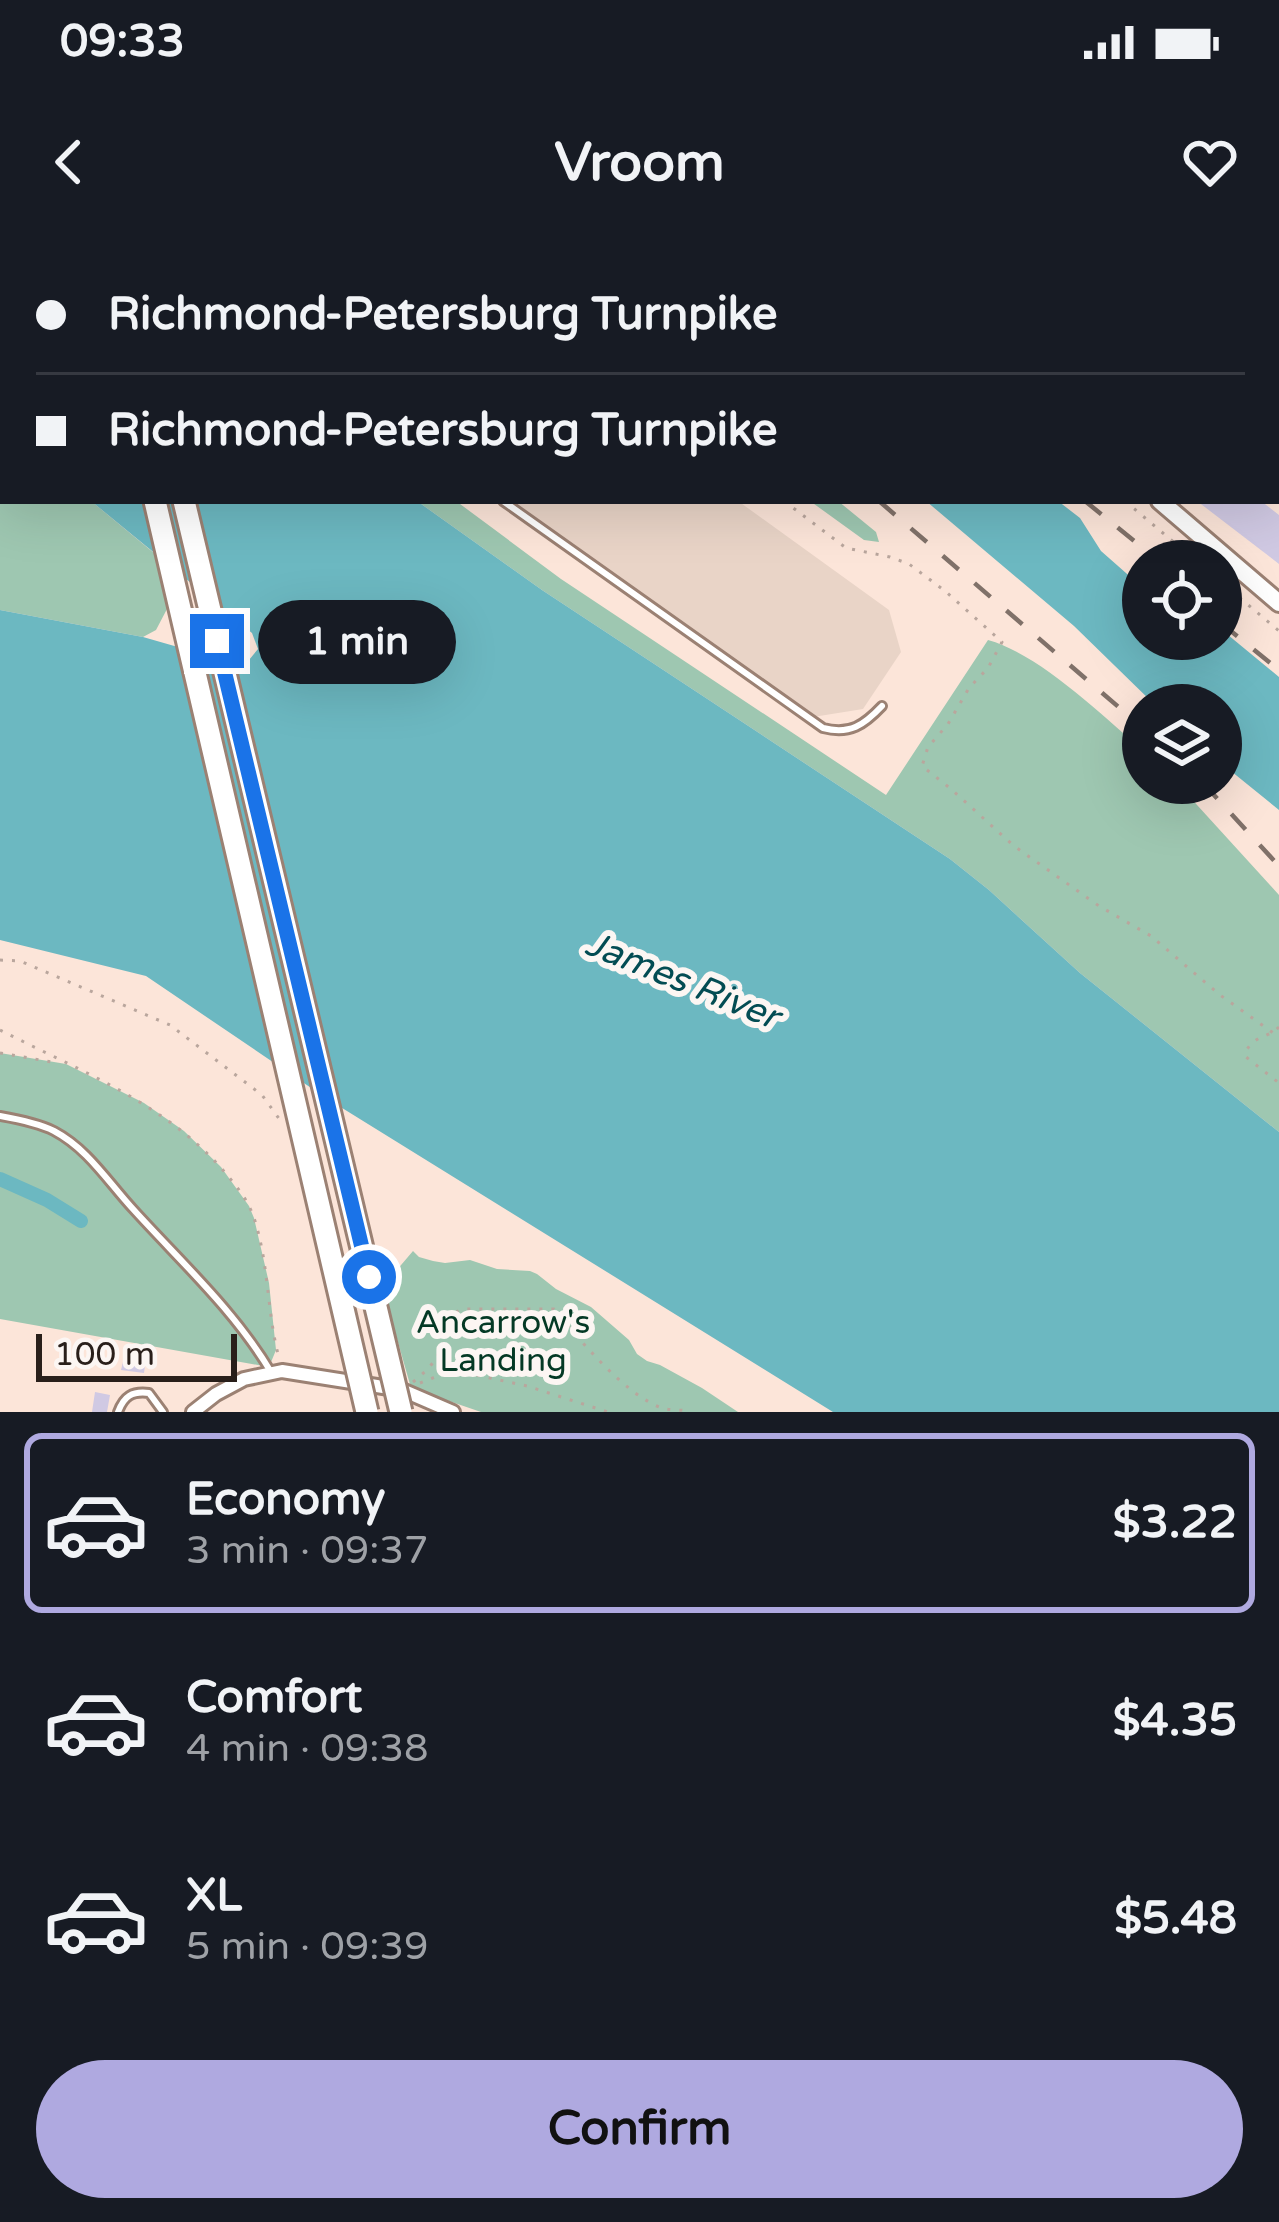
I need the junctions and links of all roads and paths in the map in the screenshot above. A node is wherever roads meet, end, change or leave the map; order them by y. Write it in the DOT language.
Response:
graph roads {
  1 [pos="156,504"];
  2 [pos="185,504"];
  3 [pos="507,504"];
  4 [pos="788,504"];
  5 [pos="1129,504"];
  6 [pos="1164,504"];
  7 [pos="1171,540"];
  8 [pos="1242,600"];
  9 [pos="1279,603"];
  10 [pos="1279,632"];
  11 [pos="882,706"];
  12 [pos="1014,846"];
  13 [pos="1008,855"];
  14 [pos="0,960"];
  15 [pos="1279,1027"];
  16 [pos="0,1030"];
  17 [pos="1273,1033"];
  18 [pos="1279,1037"];
  19 [pos="0,1053"];
  20 [pos="66,1064"];
  21 [pos="1279,1083"];
  22 [pos="0,1116"];
  23 [pos="289,1133"];
  24 [pos="277,1372"];
  25 [pos="401,1401"];
  26 [pos="118,1412"];
  27 [pos="163,1412"];
  28 [pos="193,1412"];
  29 [pos="367,1412"];
  30 [pos="453,1412"];
  31 [pos="608,1412"];
  32 [pos="691,1412"];
  1 -- 29 [label="highway, bridge"];
  2 -- 25 [label="highway, bridge"];
  3 -- 11 [label="lane"];
  4 -- 12 [label="path"];
  5 -- 7 [label="path"];
  6 -- 9 [label="main road"];
  8 -- 10 [label="path"];
  12 -- 13 [label="path"];
  12 -- 17 [label="path"];
  14 -- 23 [label="path"];
  15 -- 17 [label="path"];
  16 -- 20 [label="path"];
  17 -- 18 [label="path"];
  17 -- 21 [label="path"];
  19 -- 20 [label="path"];
  20 -- 24 [label="path"];
  22 -- 24 [label="lane"];
  24 -- 25 [label="street"];
  24 -- 28 [label="street"];
  25 -- 30 [label="street"];
  25 -- 31 [label="path"];
  25 -- 32 [label="path"];
  26 -- 27 [label="lane"];
}
